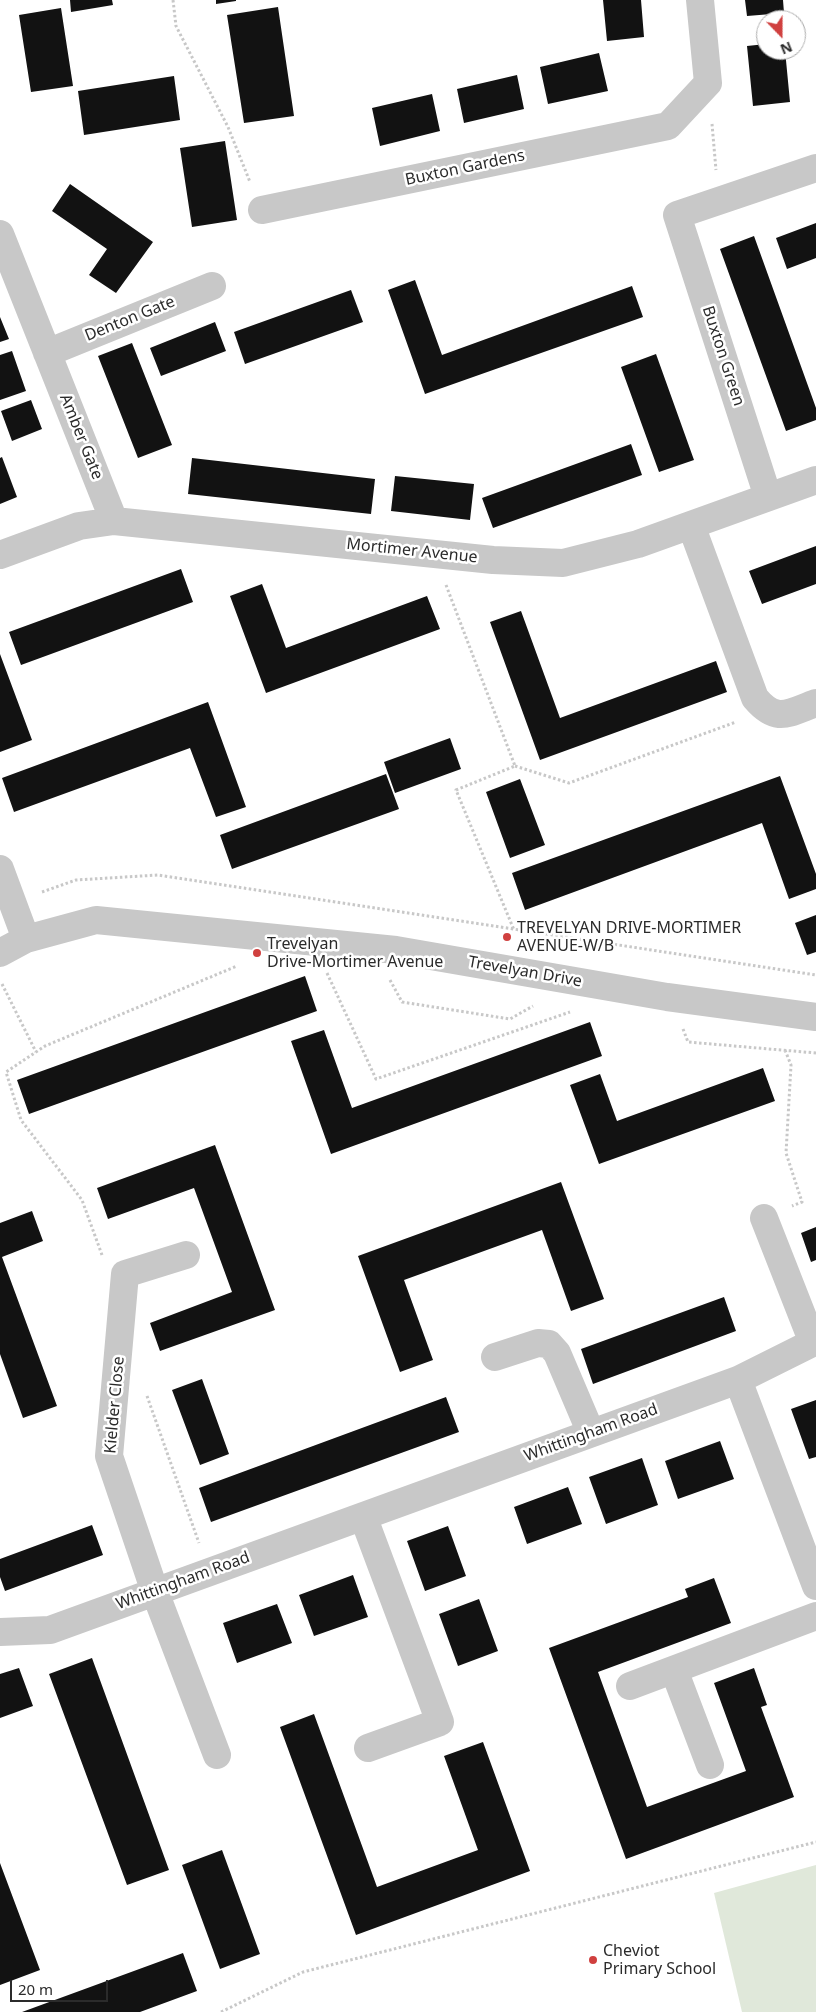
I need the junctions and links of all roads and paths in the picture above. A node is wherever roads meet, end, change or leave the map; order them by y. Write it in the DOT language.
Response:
graph roads {
  1 [pos="173,0"];
  2 [pos="700,0"];
  3 [pos="708,83"];
  4 [pos="816,168"];
  5 [pos="717,171"];
  6 [pos="262,210"];
  7 [pos="0,234"];
  8 [pos="212,286"];
  9 [pos="47,353"];
  10 [pos="816,480"];
  11 [pos="768,497"];
  12 [pos="114,521"];
  13 [pos="691,525"];
  14 [pos="0,554"];
  15 [pos="434,554"];
  16 [pos="816,703"];
  17 [pos="766,711"];
  18 [pos="514,766"];
  19 [pos="0,869"];
  20 [pos="514,930"];
  21 [pos="26,939"];
  22 [pos="0,953"];
  23 [pos="244,964"];
  24 [pos="334,970"];
  25 [pos="387,974"];
  26 [pos="0,980"];
  27 [pos="535,1005"];
  28 [pos="578,1010"];
  29 [pos="816,1017"];
  30 [pos="682,1027"];
  31 [pos="785,1050"];
  32 [pos="36,1052"];
  33 [pos="816,1053"];
  34 [pos="764,1218"];
  35 [pos="186,1255"];
  36 [pos="106,1264"];
  37 [pos="815,1342"];
  38 [pos="495,1357"];
  39 [pos="738,1380"];
  40 [pos="145,1390"];
  41 [pos="591,1433"];
  42 [pos="363,1516"];
  43 [pos="210,1572"];
  44 [pos="816,1586"];
  45 [pos="155,1592"];
  46 [pos="816,1616"];
  47 [pos="0,1632"];
  48 [pos="674,1670"];
  49 [pos="630,1686"];
  50 [pos="368,1748"];
  51 [pos="217,1755"];
  52 [pos="710,1765"];
  53 [pos="816,1842"];
  54 [pos="221,2012"];
  1 -- 6 [label="path"];
  2 -- 3 [label="street"];
  3 -- 5 [label="path"];
  3 -- 6 [label="street, Buxton Gardens"];
  4 -- 11 [label="street, Buxton Green"];
  7 -- 9 [label="street, Amber Gate"];
  8 -- 9 [label="street, Denton Gate"];
  9 -- 12 [label="street, Amber Gate"];
  10 -- 11 [label="street, Mortimer Avenue"];
  11 -- 13 [label="street, Mortimer Avenue"];
  12 -- 14 [label="street, Mortimer Avenue"];
  12 -- 15 [label="street, Mortimer Avenue"];
  13 -- 15 [label="street, Mortimer Avenue"];
  13 -- 17 [label="street"];
  15 -- 18 [label="path"];
  16 -- 17 [label="street"];
  17 -- 18 [label="path"];
  18 -- 20 [label="path"];
  19 -- 21 [label="street"];
  21 -- 22 [label="street, Trevelyan Drive"];
  21 -- 29 [label="street, Trevelyan Drive"];
  23 -- 32 [label="path"];
  24 -- 28 [label="path"];
  25 -- 27 [label="path"];
  26 -- 32 [label="path"];
  30 -- 31 [label="path"];
  31 -- 33 [label="path"];
  31 -- 34 [label="path"];
  32 -- 36 [label="path"];
  34 -- 37 [label="street"];
  35 -- 45 [label="street, Kielder Close"];
  37 -- 39 [label="street, Whittingham Road"];
  38 -- 41 [label="street"];
  39 -- 41 [label="street, Whittingham Road"];
  39 -- 44 [label="street"];
  40 -- 43 [label="path"];
  41 -- 42 [label="street, Whittingham Road"];
  42 -- 43 [label="street, Whittingham Road"];
  42 -- 50 [label="street"];
  43 -- 45 [label="street, Whittingham Road"];
  45 -- 47 [label="street, Whittingham Road"];
  45 -- 51 [label="street"];
  46 -- 48 [label="street"];
  48 -- 49 [label="street"];
  48 -- 52 [label="street"];
  53 -- 54 [label="path"];
}
